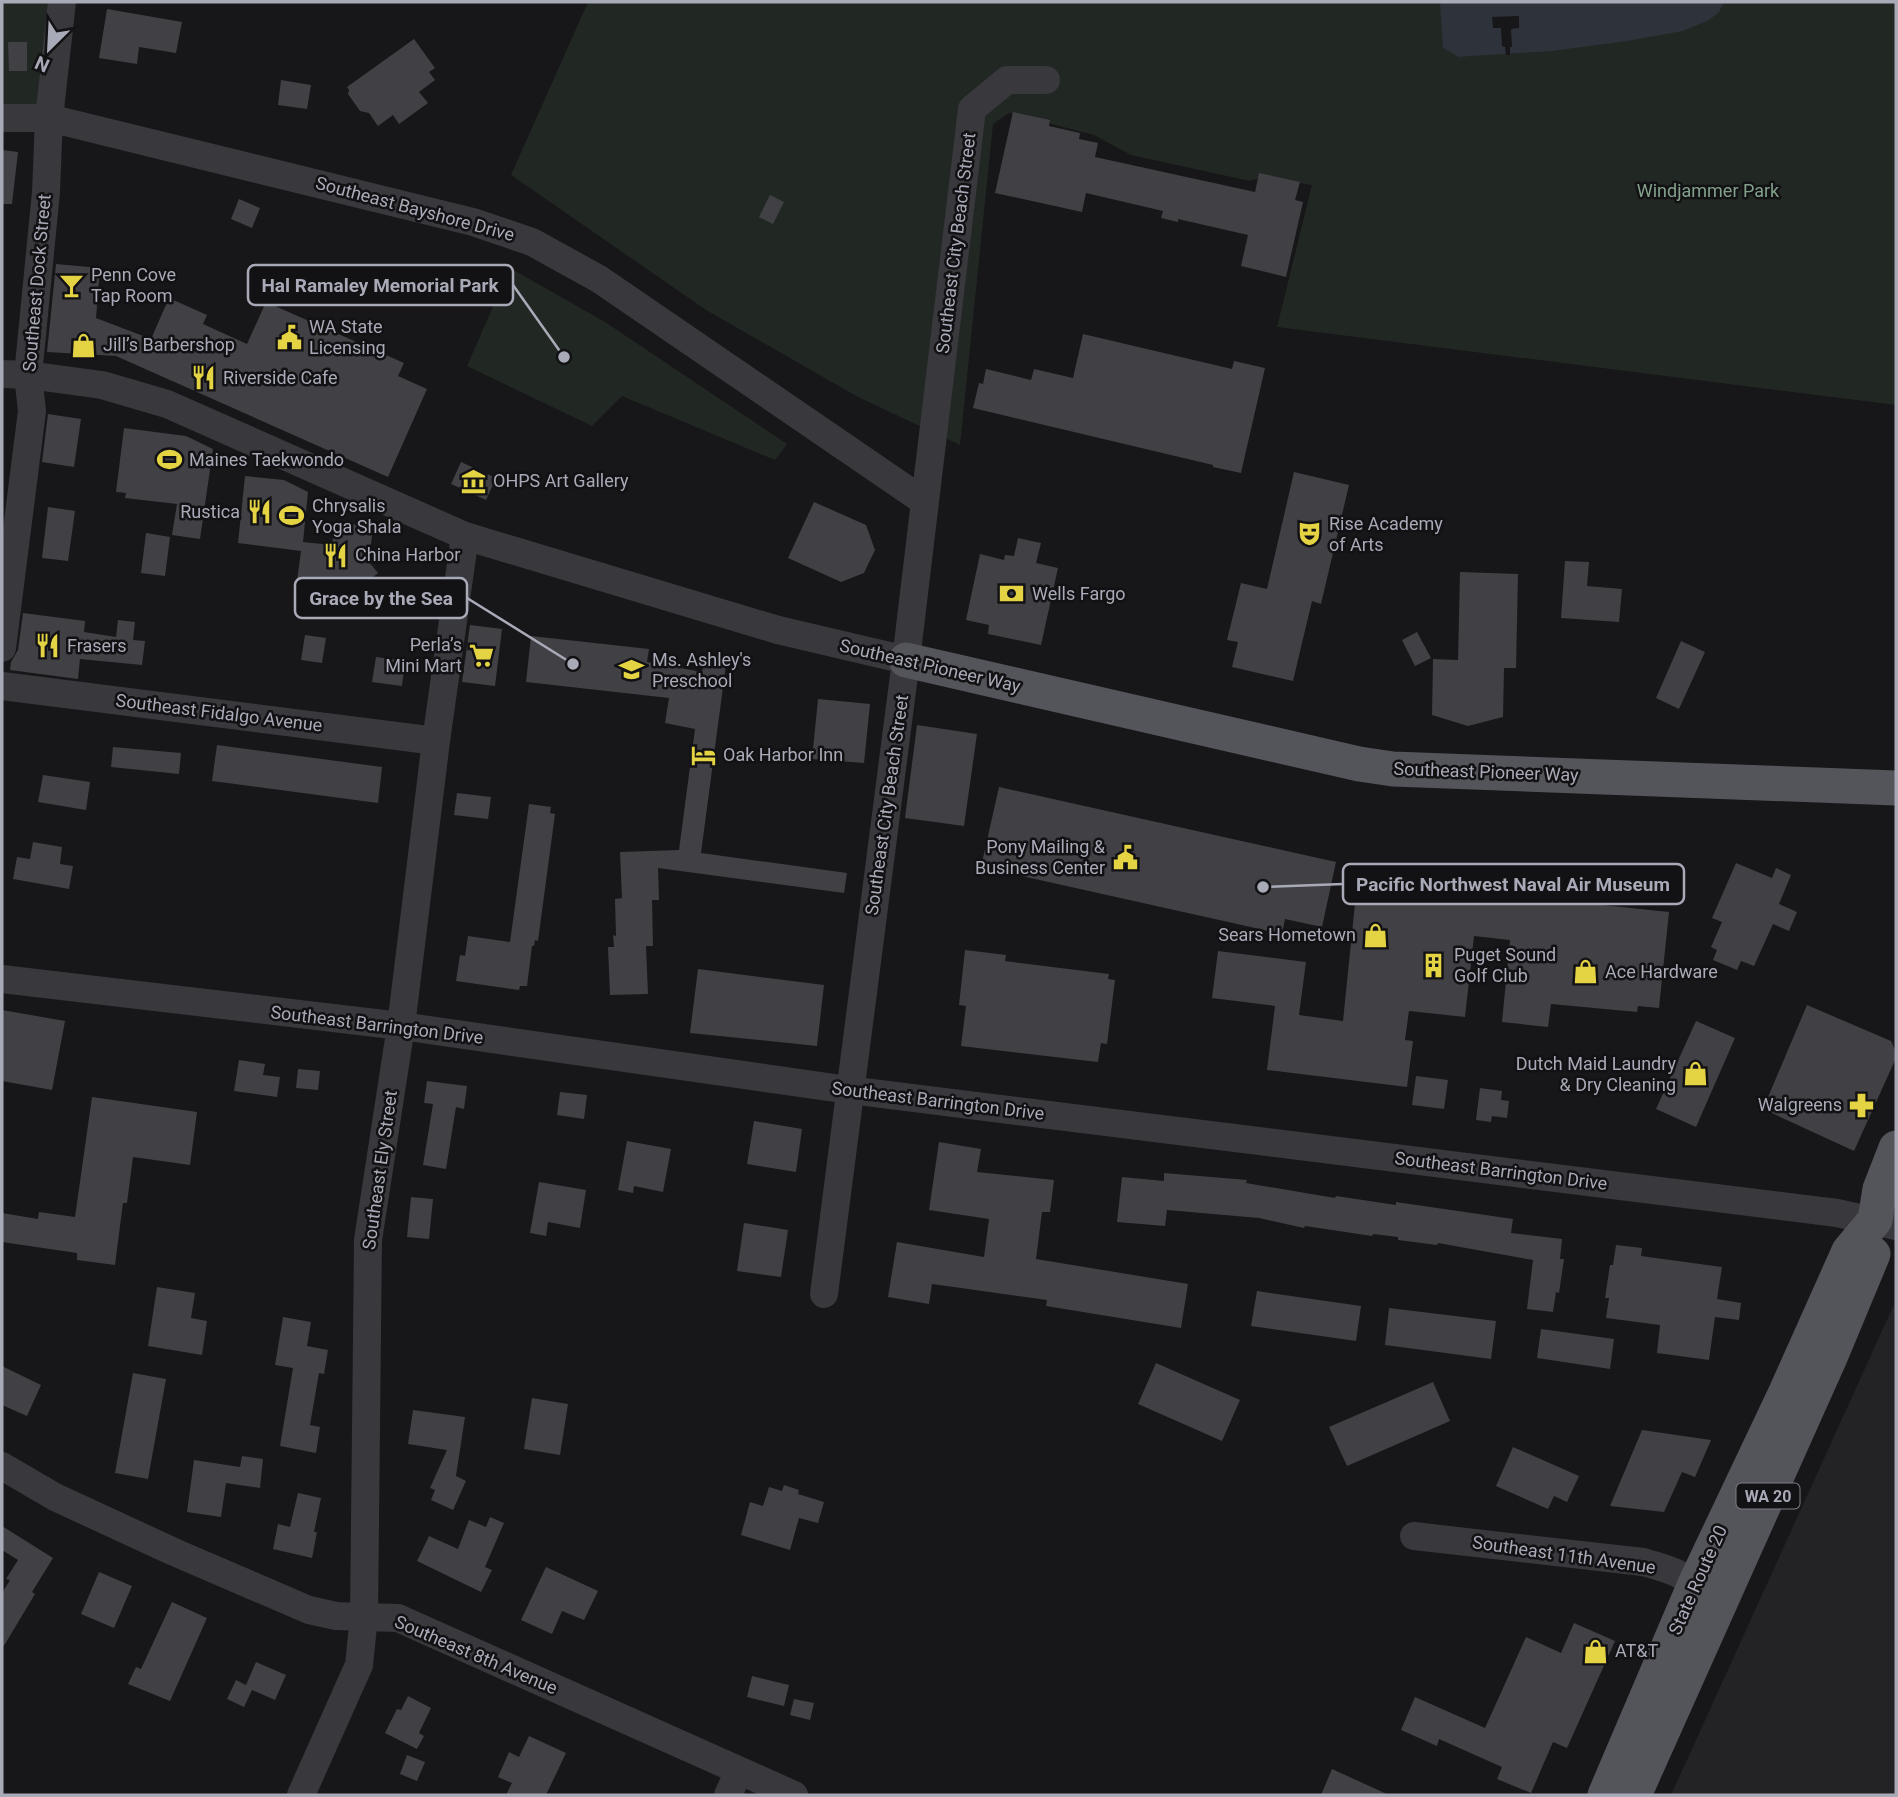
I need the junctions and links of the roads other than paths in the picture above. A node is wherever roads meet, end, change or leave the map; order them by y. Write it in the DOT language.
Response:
graph roads {
  1 [pos="62,2"];
  2 [pos="1046,80"];
  3 [pos="2,118"];
  4 [pos="49,118"];
  5 [pos="15,375"];
  6 [pos="925,502"];
  7 [pos="465,536"];
  8 [pos="4,611"];
  9 [pos="2,648"];
  10 [pos="906,660"];
  11 [pos="2,686"];
  12 [pos="436,741"];
  13 [pos="1896,788"];
  14 [pos="2,979"];
  15 [pos="401,1026"];
  16 [pos="849,1090"];
  17 [pos="1896,1148"];
  18 [pos="1889,1215"];
  19 [pos="824,1294"];
  20 [pos="2,1466"];
  21 [pos="1414,1536"];
  22 [pos="1695,1584"];
  23 [pos="364,1616"];
  24 [pos="1704,1639"];
  25 [pos="734,1783"];
  26 [pos="301,1795"];
  27 [pos="794,1795"];
  28 [pos="1605,1795"];
  29 [pos="1634,1795"];
  1 -- 4 [label="street, Southeast Dock Street"];
  2 -- 6 [label="street, Southeast City Beach Street"];
  3 -- 4 [label="street, Southeast Bayshore Drive"];
  4 -- 5 [label="street, Southeast Dock Street"];
  4 -- 6 [label="street, Southeast Bayshore Drive"];
  5 -- 7 [label="street, Southeast Pioneer Way"];
  5 -- 8 [label="street, Southeast Dock Street"];
  6 -- 10 [label="street, Southeast City Beach Street"];
  7 -- 10 [label="street, Southeast Pioneer Way"];
  7 -- 12 [label="street, Southeast Ely Street"];
  8 -- 9 [label="street, Southeast Dock Street"];
  10 -- 13 [label="main road, Southeast Pioneer Way"];
  10 -- 16 [label="street, Southeast City Beach Street"];
  11 -- 12 [label="street, Southeast Fidalgo Avenue"];
  12 -- 15 [label="street, Southeast Ely Street"];
  14 -- 15 [label="street, Southeast Barrington Drive"];
  15 -- 16 [label="street, Southeast Barrington Drive"];
  15 -- 23 [label="street, Southeast Ely Street"];
  16 -- 18 [label="street, Southeast Barrington Drive"];
  16 -- 19 [label="street, Southeast City Beach Street"];
  17 -- 18 [label="main road, State Route 20 / WA 20"];
  18 -- 22 [label="main road, State Route 20 / WA 20"];
  18 -- 24 [label="main road, State Route 20 / WA 20"];
  20 -- 23 [label="street, Southeast 8th Avenue"];
  21 -- 22 [label="street, Southeast 11th Avenue"];
  22 -- 24 [label="street"];
  22 -- 28 [label="main road, State Route 20 / WA 20"];
  23 -- 25 [label="street, Southeast 8th Avenue"];
  23 -- 26 [label="street, Southeast Ely Street"];
  24 -- 29 [label="main road, State Route 20 / WA 20"];
  25 -- 27 [label="street, Southeast 8th Avenue"];
}
